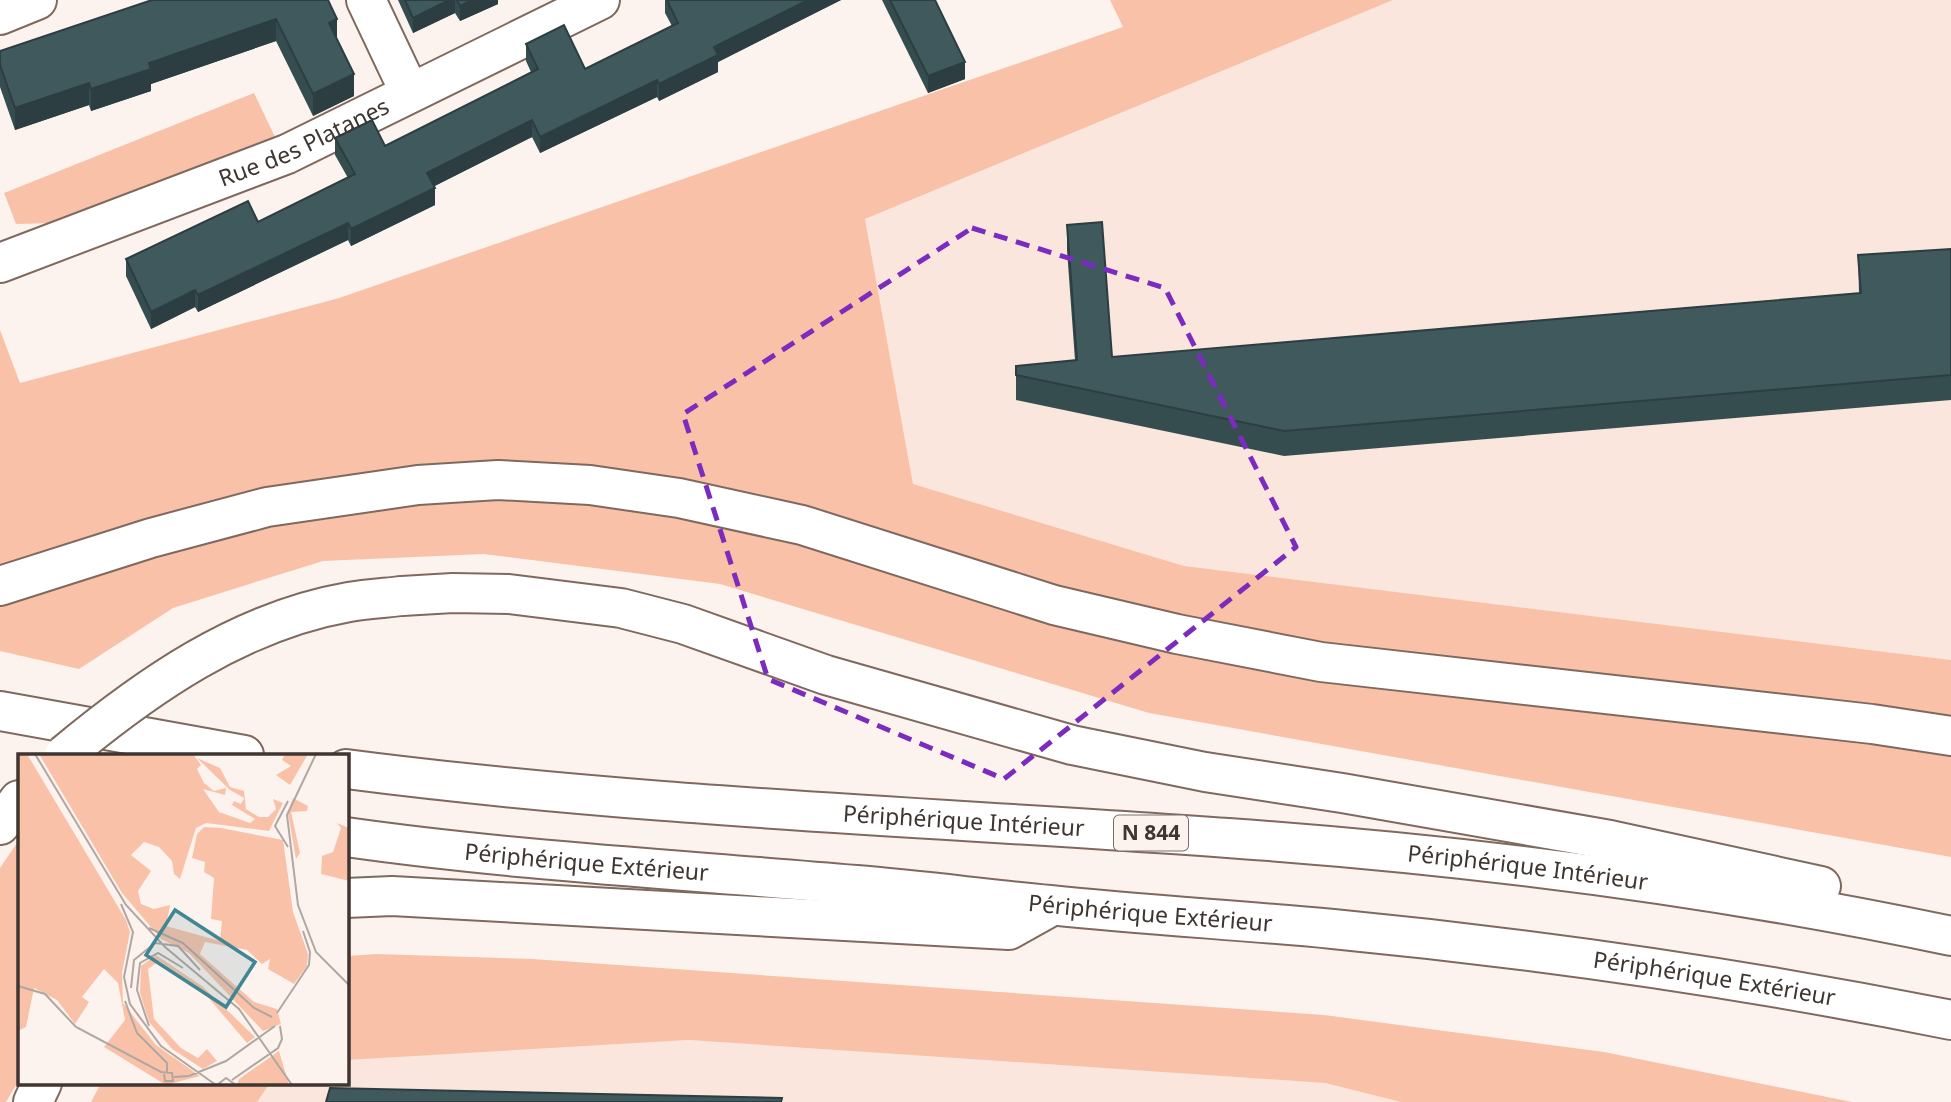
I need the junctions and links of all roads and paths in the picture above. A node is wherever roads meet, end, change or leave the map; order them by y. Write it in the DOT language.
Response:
graph roads {
  1 [pos="37,0"];
  2 [pos="366,0"];
  3 [pos="600,0"];
  4 [pos="0,15"];
  5 [pos="410,93"];
  6 [pos="0,263"];
  7 [pos="0,586"];
  8 [pos="0,711"];
  9 [pos="1951,736"];
  10 [pos="65,754"];
  11 [pos="238,754"];
  12 [pos="348,769"];
  13 [pos="0,781"];
  14 [pos="18,784"];
  15 [pos="18,801"];
  16 [pos="0,825"];
  17 [pos="348,837"];
  18 [pos="348,898"];
  19 [pos="1052,906"];
  20 [pos="1951,915"];
  21 [pos="1951,936"];
  22 [pos="1951,1020"];
  23 [pos="42,1084"];
  24 [pos="33,1102"];
  1 -- 4 [label="main road"];
  2 -- 5 [label="main road"];
  3 -- 5 [label="main road, Rue des Platanes"];
  5 -- 6 [label="main road, Rue des Platanes"];
  7 -- 9 [label="main road"];
  8 -- 11 [label="main road"];
  10 -- 20 [label="main road, bridge"];
  12 -- 21 [label="main road, Périphérique Intérieur / N 844"];
  13 -- 14 [label="main road"];
  15 -- 16 [label="main road"];
  17 -- 19 [label="main road, Périphérique Extérieur"];
  18 -- 19 [label="main road"];
  19 -- 22 [label="main road, Périphérique Extérieur"];
  23 -- 24 [label="main road"];
}
